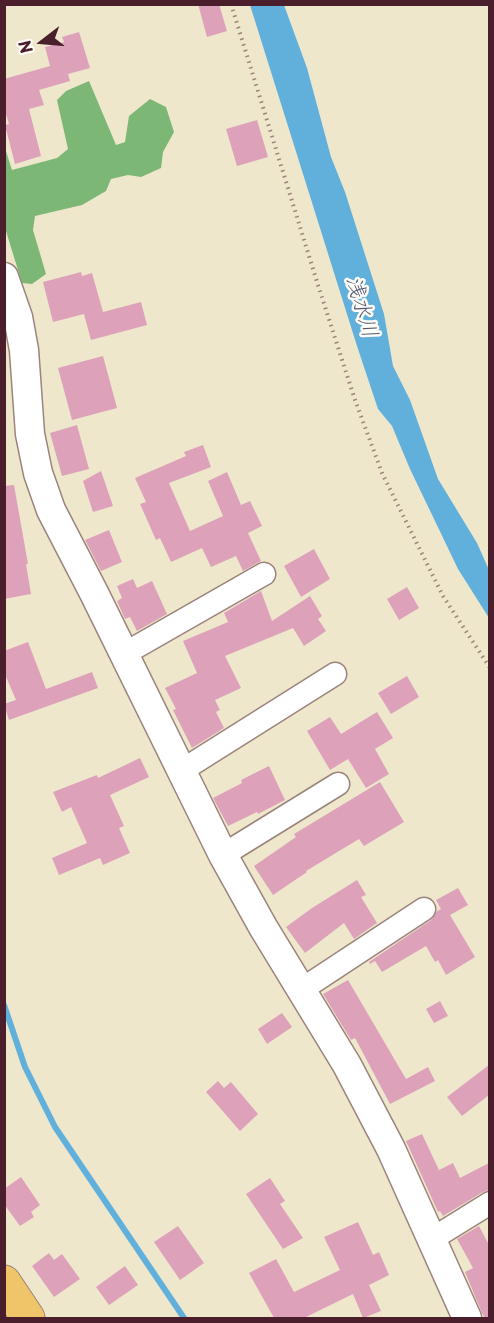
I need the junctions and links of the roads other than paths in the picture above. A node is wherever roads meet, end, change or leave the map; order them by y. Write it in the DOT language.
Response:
graph roads {
  1 [pos="4,277"];
  2 [pos="264,573"];
  3 [pos="124,654"];
  4 [pos="335,674"];
  5 [pos="181,771"];
  6 [pos="338,784"];
  7 [pos="223,855"];
  8 [pos="424,909"];
  9 [pos="301,990"];
  10 [pos="489,1203"];
  11 [pos="432,1239"];
  12 [pos="4,1282"];
  13 [pos="28,1318"];
  14 [pos="467,1318"];
  1 -- 3 [label="street"];
  2 -- 3 [label="street"];
  3 -- 5 [label="street"];
  4 -- 5 [label="street"];
  5 -- 7 [label="street"];
  6 -- 7 [label="street"];
  7 -- 9 [label="street"];
  8 -- 9 [label="street"];
  9 -- 11 [label="street"];
  10 -- 11 [label="street"];
  11 -- 14 [label="street"];
  12 -- 13 [label="highway"];
}
